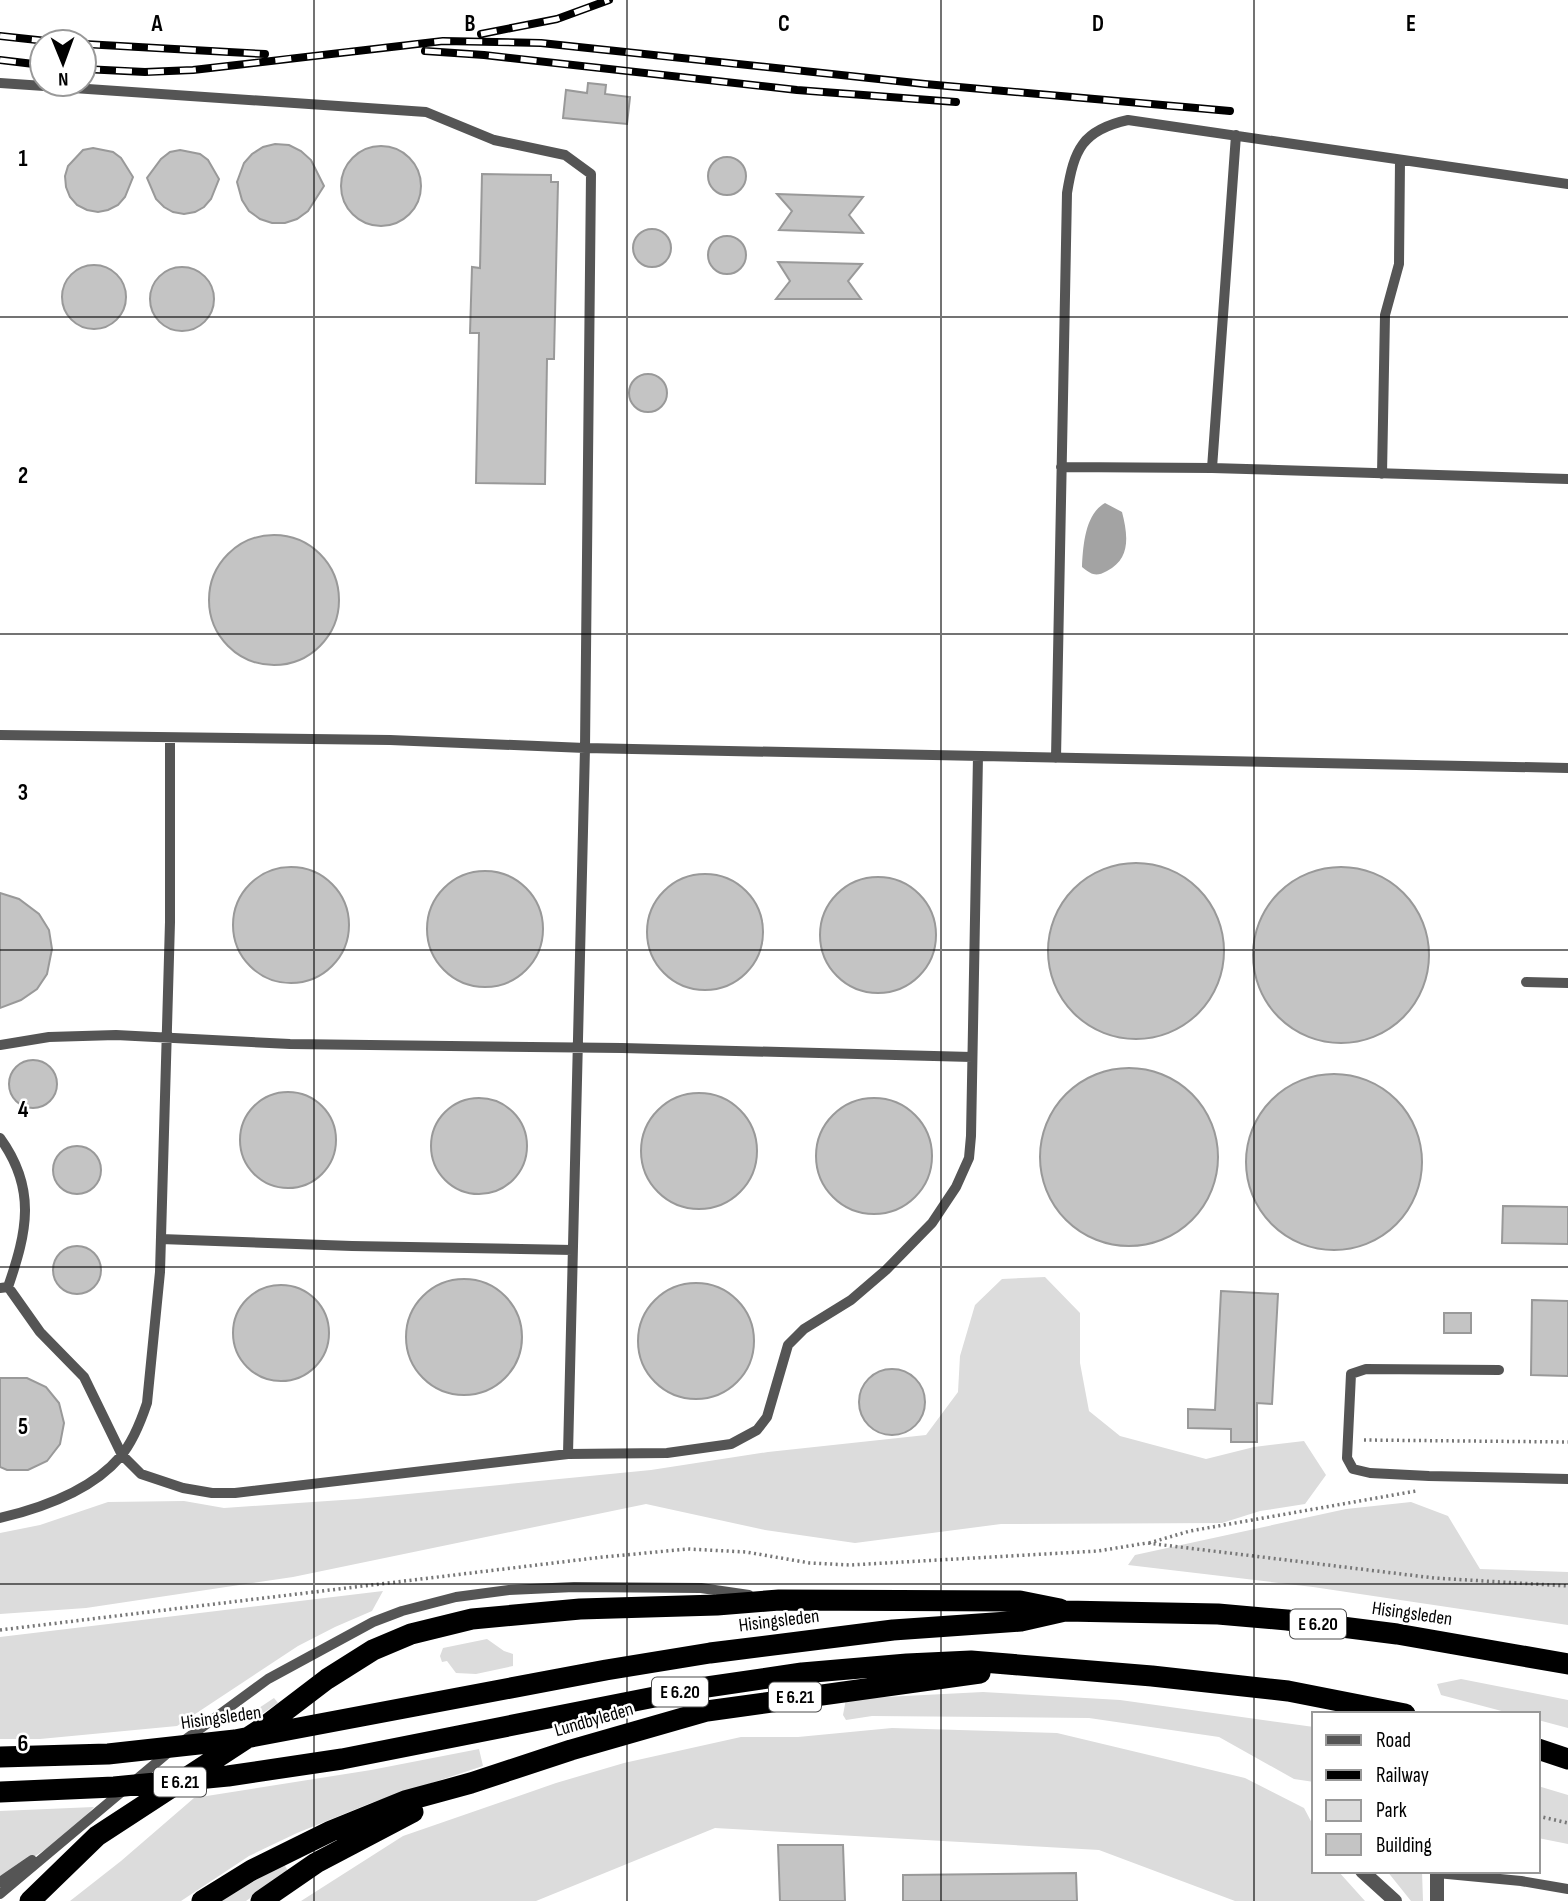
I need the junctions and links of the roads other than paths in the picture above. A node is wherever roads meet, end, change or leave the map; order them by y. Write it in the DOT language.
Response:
graph roads {
  1 [pos="0,83"];
  2 [pos="1236,135"];
  3 [pos="1400,160"];
  4 [pos="1568,184"];
  5 [pos="1061,467"];
  6 [pos="1212,468"];
  7 [pos="1382,474"];
  8 [pos="1568,479"];
  9 [pos="0,735"];
  10 [pos="170,739"];
  11 [pos="585,748"];
  12 [pos="978,756"];
  13 [pos="1056,758"];
  14 [pos="1568,768"];
  15 [pos="1526,982"];
  16 [pos="1568,984"];
  17 [pos="166,1037"];
  18 [pos="0,1045"];
  19 [pos="577,1048"];
  20 [pos="971,1057"];
  21 [pos="0,1138"];
  22 [pos="161,1239"];
  23 [pos="573,1250"];
  24 [pos="4,1287"];
  25 [pos="1499,1370"];
  26 [pos="568,1454"];
  27 [pos="122,1455"];
  28 [pos="1568,1479"];
  29 [pos="0,1518"];
  30 [pos="779,1600"];
  31 [pos="1065,1611"];
  32 [pos="1023,1664"];
  33 [pos="1568,1664"];
  34 [pos="1394,1712"];
  35 [pos="1540,1750"];
  36 [pos="0,1757"];
  37 [pos="1568,1759"];
  38 [pos="471,1783"];
  39 [pos="0,1792"];
  40 [pos="100,1811"];
  41 [pos="1364,1873"];
  42 [pos="1437,1873"];
  43 [pos="1446,1873"];
  44 [pos="0,1882"];
  45 [pos="1568,1889"];
  46 [pos="0,1894"];
  47 [pos="30,1901"];
  48 [pos="202,1901"];
  49 [pos="261,1901"];
  50 [pos="1395,1901"];
  51 [pos="1437,1901"];
  1 -- 11 [label="lane"];
  2 -- 3 [label="lane"];
  2 -- 5 [label="lane"];
  2 -- 6 [label="lane"];
  3 -- 4 [label="lane"];
  3 -- 7 [label="lane"];
  5 -- 6 [label="lane"];
  5 -- 13 [label="lane"];
  6 -- 7 [label="lane"];
  7 -- 8 [label="lane"];
  9 -- 10 [label="lane"];
  10 -- 11 [label="lane"];
  10 -- 17 [label="lane"];
  11 -- 12 [label="lane"];
  11 -- 19 [label="lane"];
  12 -- 13 [label="lane"];
  12 -- 20 [label="lane"];
  13 -- 14 [label="lane"];
  15 -- 16 [label="lane"];
  17 -- 18 [label="lane"];
  17 -- 19 [label="lane"];
  17 -- 22 [label="lane"];
  19 -- 20 [label="lane"];
  19 -- 23 [label="lane"];
  20 -- 26 [label="lane"];
  21 -- 24 [label="lane"];
  22 -- 23 [label="lane"];
  22 -- 27 [label="lane"];
  23 -- 26 [label="lane"];
  24 -- 27 [label="lane"];
  25 -- 28 [label="lane"];
  26 -- 27 [label="lane"];
  27 -- 29 [label="lane"];
  30 -- 31 [label="highway, E 6.21"];
  30 -- 40 [label="lane"];
  30 -- 47 [label="highway, E 6.21"];
  31 -- 33 [label="highway, Hisingsleden / E 6.20"];
  31 -- 36 [label="highway, Hisingsleden / E 6.20"];
  32 -- 34 [label="highway, E 6.20"];
  32 -- 38 [label="highway, Lundbyleden / E 6.21"];
  32 -- 39 [label="highway, E 6.20"];
  35 -- 37 [label="highway"];
  38 -- 48 [label="highway, Lundbyleden / E 6.21"];
  38 -- 49 [label="highway"];
  40 -- 44 [label="lane"];
  40 -- 46 [label="lane"];
  41 -- 50 [label="street"];
  42 -- 51 [label="street"];
  43 -- 45 [label="lane"];
}
